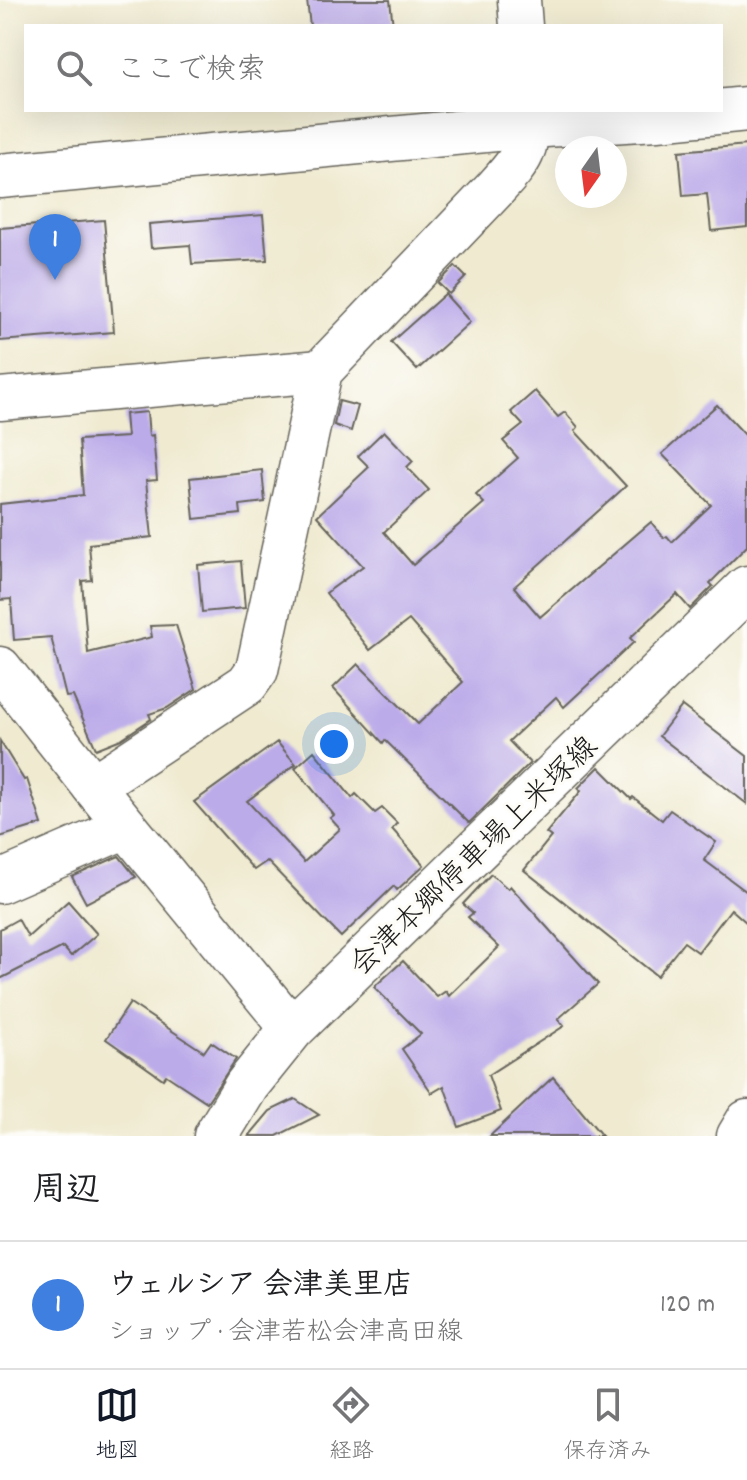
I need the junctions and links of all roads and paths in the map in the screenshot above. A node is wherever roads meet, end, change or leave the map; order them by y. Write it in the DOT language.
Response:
graph roads {
  1 [pos="519,0"];
  2 [pos="521,24"];
  3 [pos="747,109"];
  4 [pos="723,111"];
  5 [pos="717,112"];
  6 [pos="528,118"];
  7 [pos="0,176"];
  8 [pos="321,371"];
  9 [pos="0,399"];
  10 [pos="747,588"];
  11 [pos="0,668"];
  12 [pos="93,786"];
  13 [pos="126,827"];
  14 [pos="0,882"];
  15 [pos="292,1029"];
  16 [pos="747,1121"];
  17 [pos="216,1136"];
  18 [pos="738,1136"];
  1 -- 2 [label="street"];
  3 -- 4 [label="main road"];
  5 -- 6 [label="main road"];
  6 -- 7 [label="main road"];
  6 -- 8 [label="street"];
  8 -- 9 [label="street"];
  8 -- 12 [label="street"];
  10 -- 15 [label="main road, 会津本郷停車場上米塚線"];
  11 -- 12 [label="street"];
  12 -- 13 [label="street"];
  13 -- 14 [label="street"];
  13 -- 15 [label="street"];
  15 -- 17 [label="main road, 会津本郷停車場上米塚線"];
  16 -- 18 [label="street"];
}
